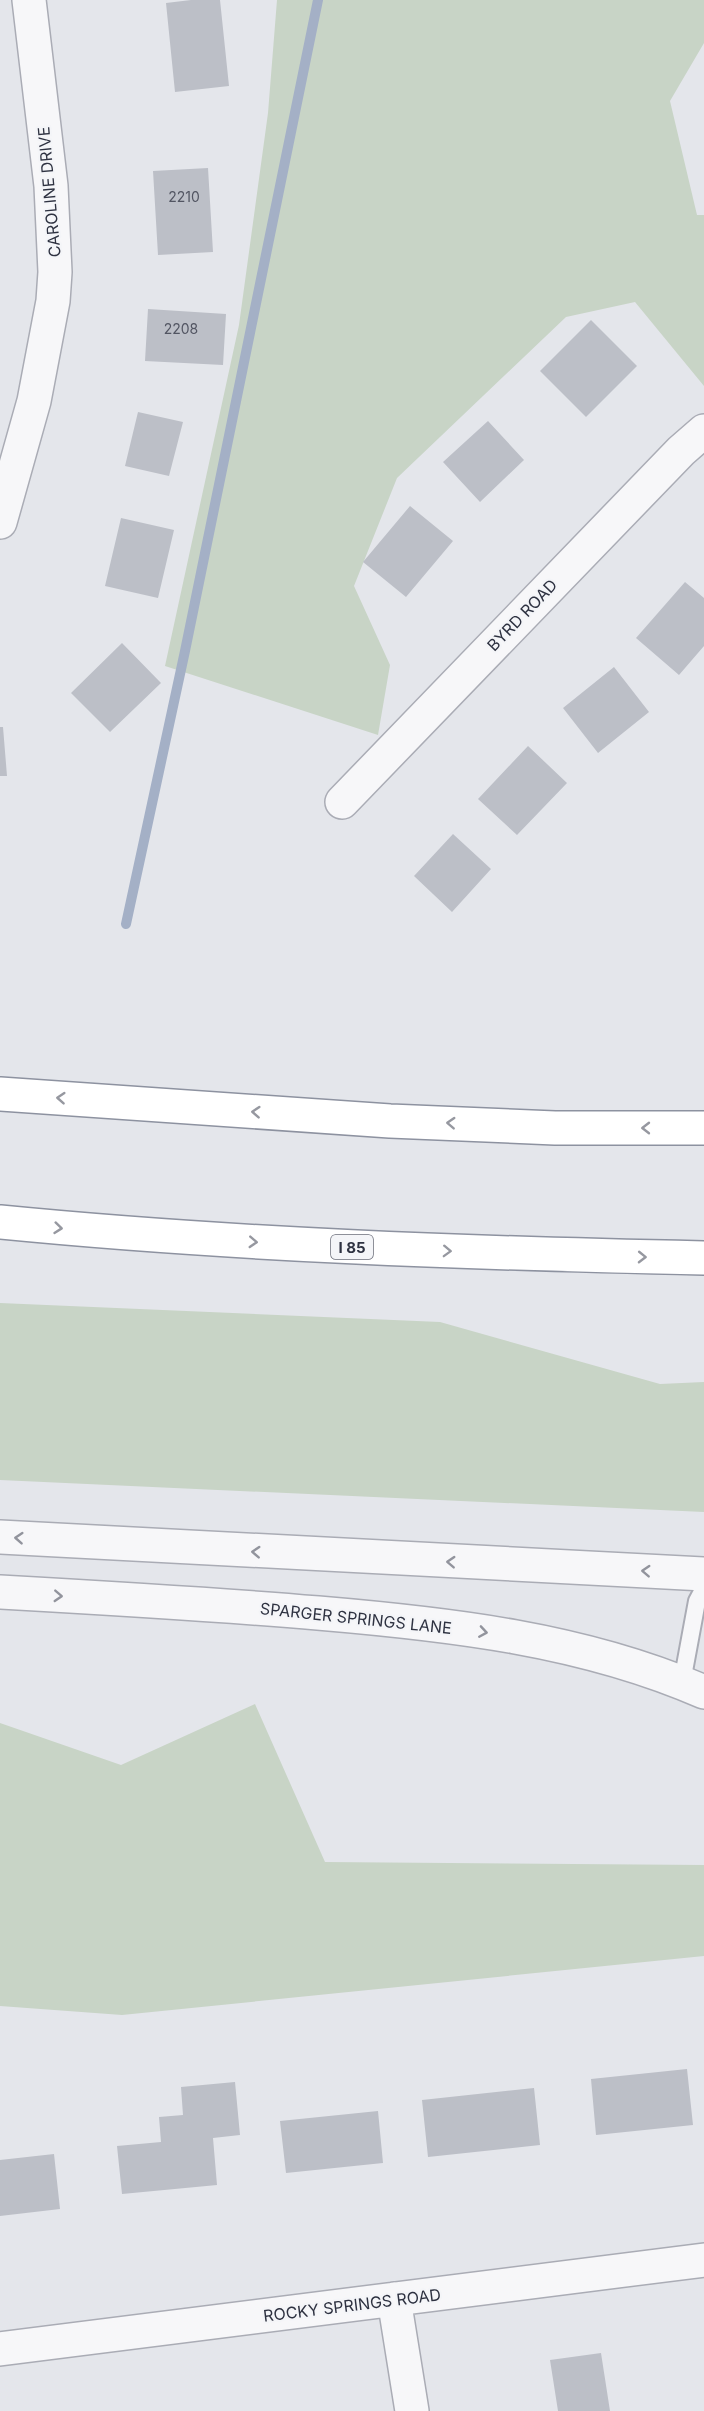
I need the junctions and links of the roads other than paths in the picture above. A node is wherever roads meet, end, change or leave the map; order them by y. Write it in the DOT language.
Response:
graph roads {
  1 [pos="29,0"];
  2 [pos="704,431"];
  3 [pos="0,522"];
  4 [pos="342,802"];
  5 [pos="0,1094"];
  6 [pos="704,1128"];
  7 [pos="0,1222"];
  8 [pos="704,1258"];
  9 [pos="0,1537"];
  10 [pos="704,1574"];
  11 [pos="704,1588"];
  12 [pos="0,1592"];
  13 [pos="693,1687"];
  14 [pos="704,2260"];
  15 [pos="394,2299"];
  16 [pos="0,2349"];
  17 [pos="412,2411"];
  1 -- 3 [label="street, CAROLINE DRIVE"];
  2 -- 4 [label="street, BYRD ROAD"];
  6 -- 5 [label="highway, one-way"];
  7 -- 8 [label="highway, I 85, one-way"];
  10 -- 9 [label="street, one-way"];
  11 -- 13 [label="lane"];
  12 -- 13 [label="street, SPARGER SPRINGS LANE, one-way"];
  14 -- 15 [label="street, ROCKY SPRINGS ROAD"];
  15 -- 16 [label="street, ROCKY SPRINGS ROAD"];
  15 -- 17 [label="street"];
}
